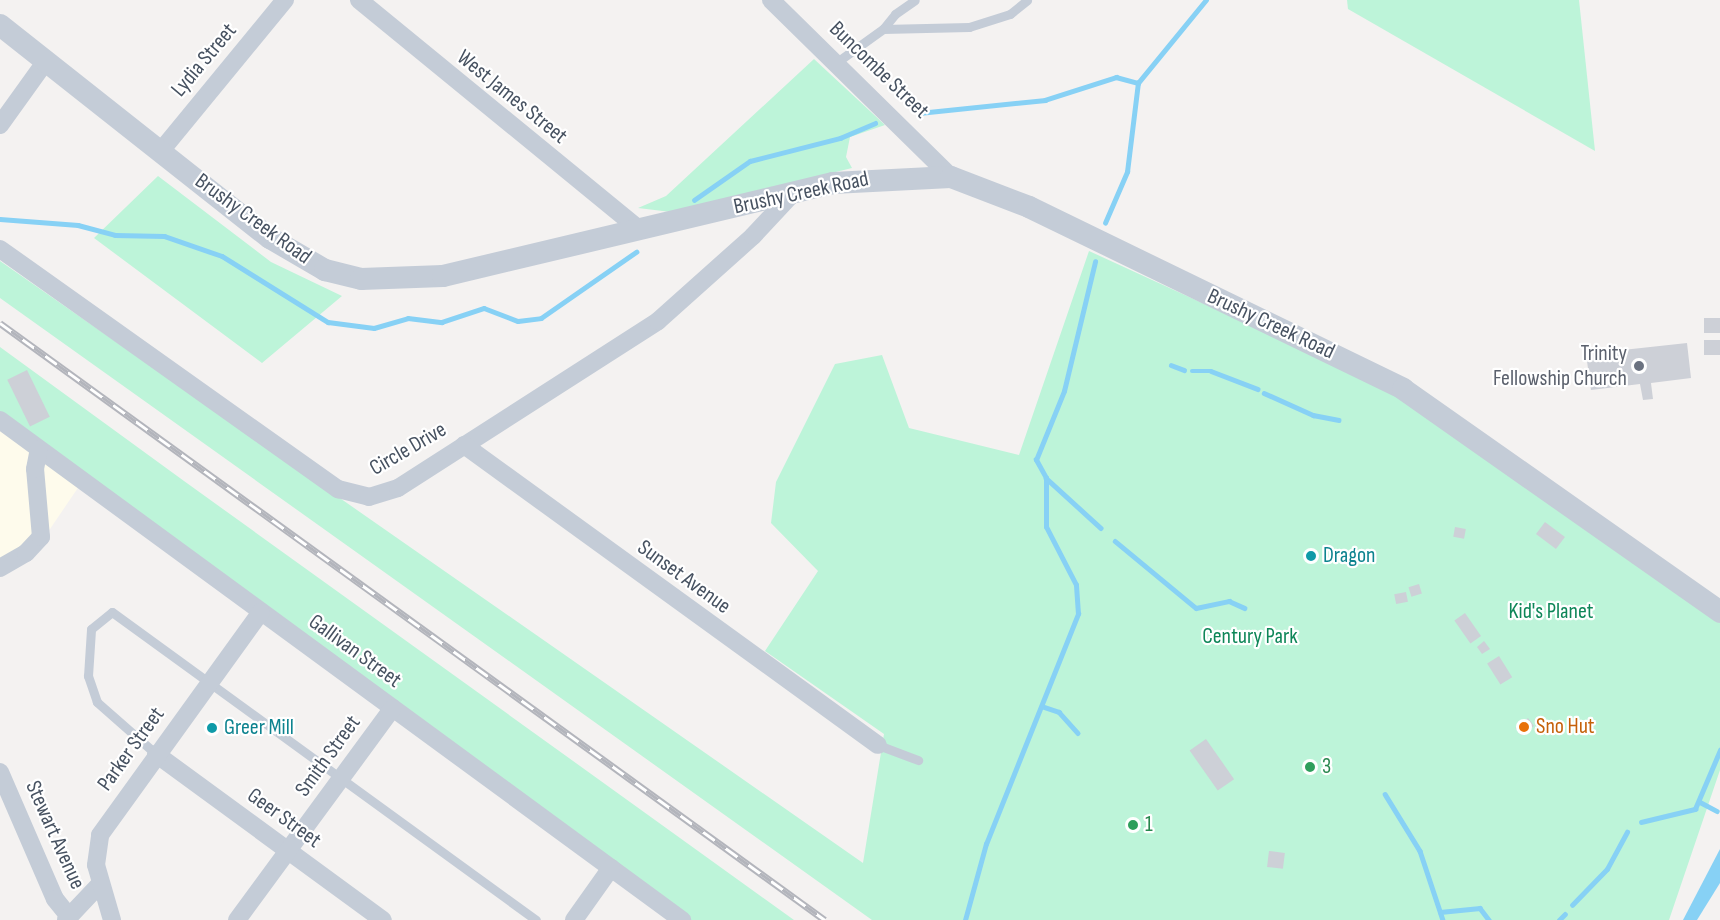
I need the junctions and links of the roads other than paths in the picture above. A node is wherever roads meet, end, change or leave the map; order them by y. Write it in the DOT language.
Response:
graph roads {
  1 [pos="285,0"];
  2 [pos="359,0"];
  3 [pos="771,0"];
  4 [pos="915,0"];
  5 [pos="1027,0"];
  6 [pos="0,25"];
  7 [pos="884,29"];
  8 [pos="46,61"];
  9 [pos="837,62"];
  10 [pos="0,125"];
  11 [pos="160,152"];
  12 [pos="951,177"];
  13 [pos="794,192"];
  14 [pos="638,228"];
  15 [pos="0,249"];
  16 [pos="0,420"];
  17 [pos="464,445"];
  18 [pos="39,449"];
  19 [pos="0,568"];
  20 [pos="261,612"];
  21 [pos="1720,612"];
  22 [pos="209,683"];
  23 [pos="393,708"];
  24 [pos="878,745"];
  25 [pos="156,754"];
  26 [pos="918,760"];
  27 [pos="0,772"];
  28 [pos="340,779"];
  29 [pos="288,851"];
  30 [pos="611,868"];
  31 [pos="100,884"];
  32 [pos="67,918"];
  33 [pos="112,920"];
  34 [pos="237,920"];
  35 [pos="383,920"];
  36 [pos="536,920"];
  37 [pos="574,920"];
  38 [pos="682,920"];
  1 -- 11 [label="street, Lydia Street"];
  2 -- 14 [label="street, West James Street"];
  3 -- 9 [label="street, Buncombe Street"];
  4 -- 7 [label="lane"];
  5 -- 7 [label="lane"];
  6 -- 8 [label="street, Brushy Creek Road"];
  7 -- 9 [label="lane"];
  8 -- 10 [label="street"];
  8 -- 11 [label="street, Brushy Creek Road"];
  9 -- 12 [label="street, Buncombe Street"];
  11 -- 14 [label="street, Brushy Creek Road"];
  12 -- 13 [label="street, Brushy Creek Road"];
  12 -- 21 [label="street, Brushy Creek Road"];
  13 -- 14 [label="street, Brushy Creek Road"];
  13 -- 17 [label="street, Circle Drive"];
  15 -- 17 [label="street, Circle Drive"];
  16 -- 18 [label="street, Gallivan Street"];
  17 -- 24 [label="street, Sunset Avenue"];
  18 -- 19 [label="street"];
  18 -- 20 [label="street, Gallivan Street"];
  20 -- 22 [label="street, Parker Street"];
  20 -- 23 [label="street, Gallivan Street"];
  22 -- 25 [label="street, Parker Street"];
  22 -- 25 [label="lane"];
  22 -- 28 [label="lane"];
  23 -- 28 [label="street, Smith Street"];
  23 -- 30 [label="street, Gallivan Street"];
  24 -- 26 [label="lane"];
  25 -- 29 [label="street, Geer Street"];
  25 -- 31 [label="street, Parker Street"];
  27 -- 32 [label="street, Stewart Avenue"];
  28 -- 29 [label="street, Smith Street"];
  28 -- 36 [label="lane"];
  29 -- 34 [label="street, Smith Street"];
  29 -- 35 [label="street, Geer Street"];
  30 -- 37 [label="street"];
  30 -- 38 [label="street, Gallivan Street"];
  31 -- 32 [label="street"];
  31 -- 33 [label="street, Parker Street"];
}
